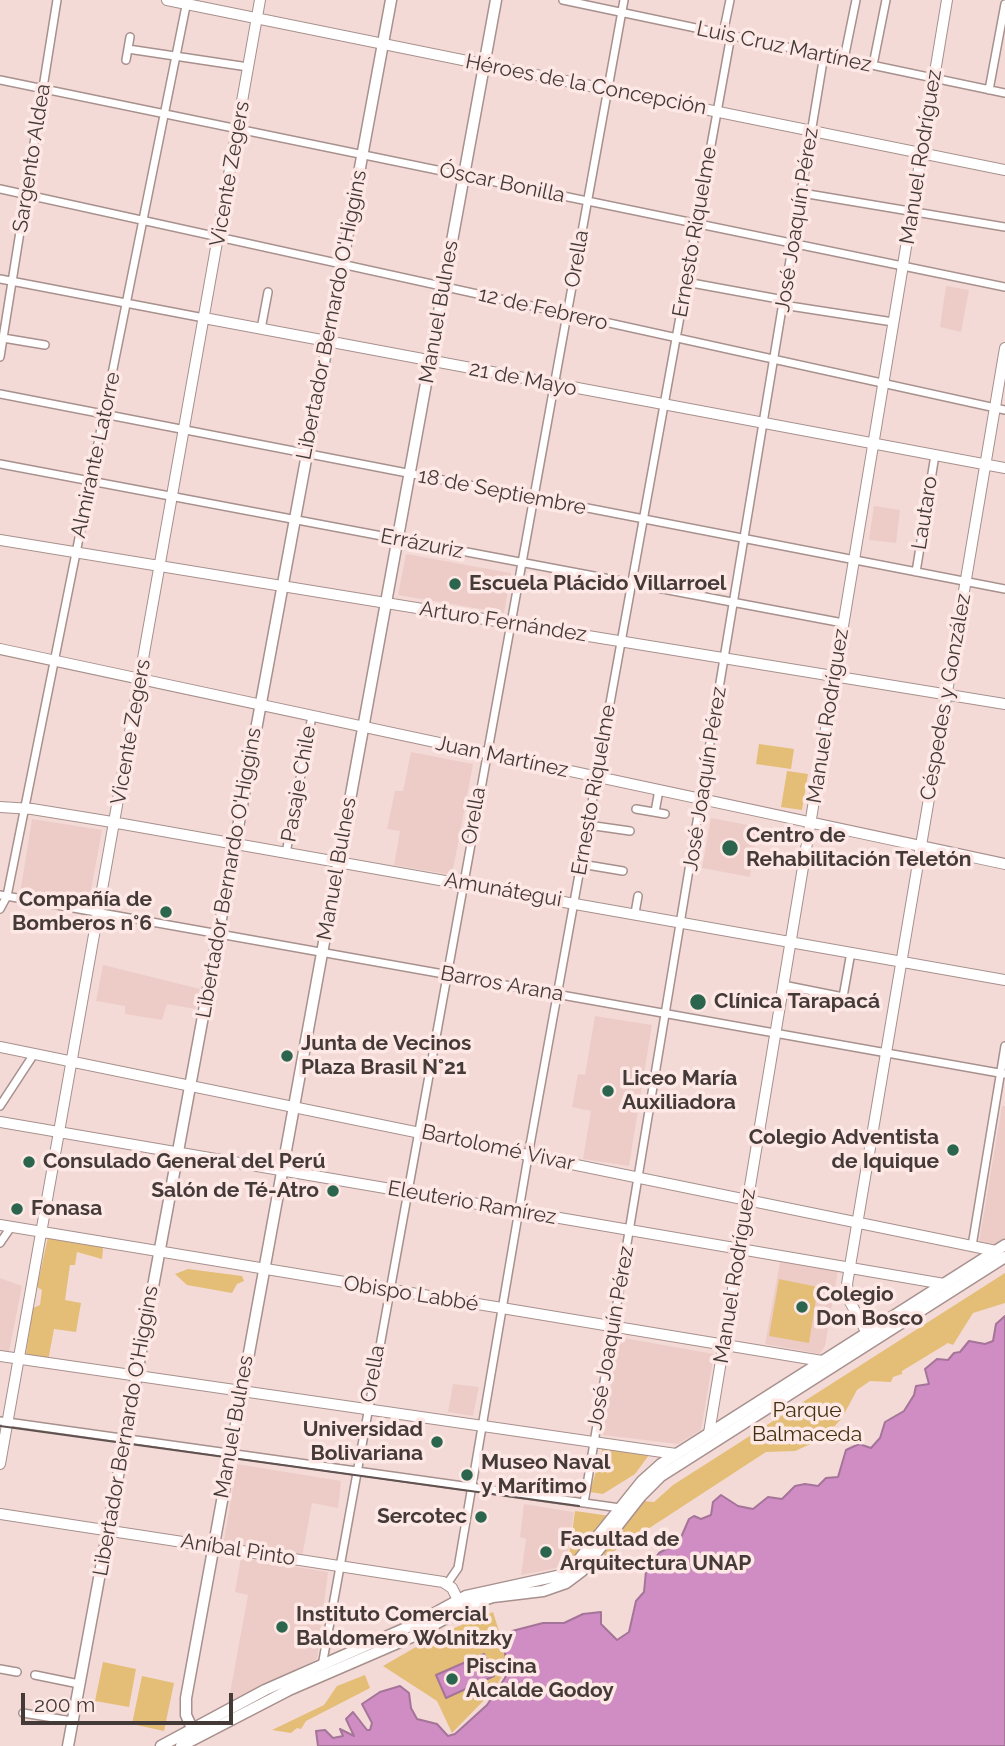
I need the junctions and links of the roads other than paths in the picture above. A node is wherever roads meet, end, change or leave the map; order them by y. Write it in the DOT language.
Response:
graph roads {
  1 [pos="57,0"];
  2 [pos="167,0"];
  3 [pos="260,0"];
  4 [pos="391,0"];
  5 [pos="496,0"];
  6 [pos="563,0"];
  7 [pos="624,0"];
  8 [pos="730,0"];
  9 [pos="856,0"];
  10 [pos="886,0"];
  11 [pos="947,0"];
  12 [pos="186,2"];
  13 [pos="1005,4"];
  14 [pos="622,12"];
  15 [pos="257,19"];
  16 [pos="1003,23"];
  17 [pos="727,34"];
  18 [pos="130,37"];
  19 [pos="383,44"];
  20 [pos="128,49"];
  21 [pos="824,55"];
  22 [pos="176,56"];
  23 [pos="844,59"];
  24 [pos="126,60"];
  25 [pos="484,65"];
  26 [pos="873,65"];
  27 [pos="248,67"];
  28 [pos="934,78"];
  29 [pos="0,79"];
  30 [pos="43,88"];
  31 [pos="608,90"];
  32 [pos="989,90"];
  33 [pos="1005,93"];
  34 [pos="717,111"];
  35 [pos="164,113"];
  36 [pos="237,129"];
  37 [pos="812,130"];
  38 [pos="922,152"];
  39 [pos="362,154"];
  40 [pos="1005,170"];
  41 [pos="464,175"];
  42 [pos="0,189"];
  43 [pos="802,193"];
  44 [pos="26,194"];
  45 [pos="587,201"];
  46 [pos="912,211"];
  47 [pos="144,220"];
  48 [pos="697,223"];
  49 [pos="1005,227"];
  50 [pos="218,237"];
  51 [pos="793,243"];
  52 [pos="342,265"];
  53 [pos="903,266"];
  54 [pos="0,279"];
  55 [pos="12,282"];
  56 [pos="686,282"];
  57 [pos="443,287"];
  58 [pos="1005,287"];
  59 [pos="268,292"];
  60 [pos="784,302"];
  61 [pos="127,303"];
  62 [pos="566,314"];
  63 [pos="204,318"];
  64 [pos="893,322"];
  65 [pos="261,329"];
  66 [pos="3,338"];
  67 [pos="676,339"];
  68 [pos="327,341"];
  69 [pos="45,345"];
  70 [pos="1005,348"];
  71 [pos="0,357"];
  72 [pos="774,360"];
  73 [pos="430,361"];
  74 [pos="883,383"];
  75 [pos="554,384"];
  76 [pos="0,394"];
  77 [pos="664,404"];
  78 [pos="1000,408"];
  79 [pos="105,415"];
  80 [pos="764,423"];
  81 [pos="184,430"];
  82 [pos="873,444"];
  83 [pos="307,454"];
  84 [pos="935,455"];
  85 [pos="0,464"];
  86 [pos="985,465"];
  87 [pos="1005,468"];
  88 [pos="409,474"];
  89 [pos="91,481"];
  90 [pos="172,497"];
  91 [pos="533,498"];
  92 [pos="643,519"];
  93 [pos="294,520"];
  94 [pos="745,538"];
  95 [pos="397,539"];
  96 [pos="0,540"];
  97 [pos="76,552"];
  98 [pos="854,560"];
  99 [pos="521,562"];
  100 [pos="160,566"];
  101 [pos="915,572"];
  102 [pos="966,581"];
  103 [pos="632,583"];
  104 [pos="282,586"];
  105 [pos="1005,589"];
  106 [pos="386,603"];
  107 [pos="734,603"];
  108 [pos="510,623"];
  109 [pos="844,623"];
  110 [pos="621,641"];
  111 [pos="0,649"];
  112 [pos="725,658"];
  113 [pos="54,660"];
  114 [pos="835,676"];
  115 [pos="140,679"];
  116 [pos="947,694"];
  117 [pos="1005,704"];
  118 [pos="260,705"];
  119 [pos="312,716"];
  120 [pos="363,727"];
  121 [pos="486,753"];
  122 [pos="597,777"];
  123 [pos="659,790"];
  124 [pos="702,799"];
  125 [pos="0,807"];
  126 [pos="24,808"];
  127 [pos="636,809"];
  128 [pos="655,812"];
  129 [pos="665,814"];
  130 [pos="115,822"];
  131 [pos="810,823"];
  132 [pos="588,825"];
  133 [pos="630,831"];
  134 [pos="234,844"];
  135 [pos="921,847"];
  136 [pos="286,853"];
  137 [pos="338,862"];
  138 [pos="581,864"];
  139 [pos="1005,864"];
  140 [pos="623,871"];
  141 [pos="462,883"];
  142 [pos="3,895"];
  143 [pos="638,896"];
  144 [pos="574,903"];
  145 [pos="0,909"];
  146 [pos="99,912"];
  147 [pos="635,914"];
  148 [pos="681,922"];
  149 [pos="218,934"];
  150 [pos="791,941"];
  151 [pos="321,952"];
  152 [pos="851,952"];
  153 [pos="902,961"];
  154 [pos="445,974"];
  155 [pos="1005,980"];
  156 [pos="783,985"];
  157 [pos="557,994"];
  158 [pos="666,1013"];
  159 [pos="775,1033"];
  160 [pos="1005,1046"];
  161 [pos="0,1047"];
  162 [pos="887,1053"];
  163 [pos="34,1054"];
  164 [pos="72,1061"];
  165 [pos="1003,1073"];
  166 [pos="190,1085"];
  167 [pos="0,1106"];
  168 [pos="293,1106"];
  169 [pos="0,1122"];
  170 [pos="60,1132"];
  171 [pos="417,1132"];
  172 [pos="177,1152"];
  173 [pos="528,1155"];
  174 [pos="281,1170"];
  175 [pos="638,1177"];
  176 [pos="406,1192"];
  177 [pos="748,1200"];
  178 [pos="519,1211"];
  179 [pos="858,1222"];
  180 [pos="5,1226"];
  181 [pos="629,1230"];
  182 [pos="42,1232"];
  183 [pos="0,1243"];
  184 [pos="972,1246"];
  185 [pos="740,1249"];
  186 [pos="1002,1251"];
  187 [pos="159,1252"];
  188 [pos="850,1268"];
  189 [pos="263,1270"];
  190 [pos="968,1281"];
  191 [pos="944,1284"];
  192 [pos="388,1290"];
  193 [pos="502,1309"];
  194 [pos="613,1327"];
  195 [pos="867,1333"];
  196 [pos="724,1345"];
  197 [pos="866,1346"];
  198 [pos="0,1356"];
  199 [pos="19,1359"];
  200 [pos="822,1361"];
  201 [pos="136,1377"];
  202 [pos="241,1392"];
  203 [pos="367,1410"];
  204 [pos="4,1422"];
  205 [pos="481,1426"];
  206 [pos="709,1433"];
  207 [pos="124,1438"];
  208 [pos="594,1442"];
  209 [pos="229,1453"];
  210 [pos="677,1454"];
  211 [pos="0,1464"];
  212 [pos="356,1472"];
  213 [pos="471,1488"];
  214 [pos="584,1503"];
  215 [pos="620,1508"];
  216 [pos="0,1514"];
  217 [pos="107,1530"];
  218 [pos="212,1546"];
  219 [pos="339,1566"];
  220 [pos="447,1584"];
  221 [pos="460,1604"];
  222 [pos="0,1669"];
  223 [pos="323,1669"];
  224 [pos="17,1672"];
  225 [pos="35,1675"];
  226 [pos="79,1684"];
  227 [pos="23,1713"];
  228 [pos="72,1721"];
  229 [pos="194,1732"];
  230 [pos="68,1746"];
  231 [pos="161,1746"];
  232 [pos="181,1746"];
  1 -- 30 [label="street, Sargento Aldea"];
  2 -- 12 [label="street, Héroes de la Concepción"];
  3 -- 15 [label="street, Vicente Zegers"];
  4 -- 19 [label="main road, Libertador Bernardo O'Higgins"];
  5 -- 25 [label="main road, Manuel Bulnes"];
  6 -- 14 [label="street, Luis Cruz Martínez"];
  7 -- 14 [label="street, Orella"];
  8 -- 17 [label="street, Ernesto Riquelme"];
  9 -- 23 [label="street"];
  10 -- 26 [label="street"];
  11 -- 28 [label="street, Manuel Rodríguez"];
  12 -- 15 [label="street, Héroes de la Concepción"];
  12 -- 22 [label="street, Almirante Latorre"];
  13 -- 16 [label="street"];
  14 -- 17 [label="street, Luis Cruz Martínez"];
  14 -- 31 [label="street, Orella"];
  15 -- 19 [label="street, Héroes de la Concepción"];
  15 -- 27 [label="street, Vicente Zegers"];
  16 -- 32 [label="street"];
  17 -- 21 [label="street, Luis Cruz Martínez"];
  17 -- 34 [label="street, Ernesto Riquelme"];
  18 -- 20 [label="street"];
  19 -- 25 [label="street, Héroes de la Concepción"];
  19 -- 39 [label="main road, Libertador Bernardo O'Higgins"];
  20 -- 22 [label="street"];
  20 -- 24 [label="street"];
  21 -- 23 [label="street, Luis Cruz Martínez"];
  21 -- 37 [label="street, José Joaquín Pérez"];
  22 -- 27 [label="street"];
  22 -- 35 [label="street, Almirante Latorre"];
  23 -- 26 [label="street, Luis Cruz Martínez"];
  25 -- 31 [label="street, Héroes de la Concepción"];
  25 -- 41 [label="main road, Manuel Bulnes"];
  26 -- 28 [label="street, Luis Cruz Martínez"];
  27 -- 36 [label="street, Vicente Zegers"];
  28 -- 32 [label="street, Luis Cruz Martínez"];
  28 -- 38 [label="street, Manuel Rodríguez"];
  29 -- 30 [label="street, Óscar Bonilla"];
  30 -- 35 [label="street, Óscar Bonilla"];
  30 -- 44 [label="street, Sargento Aldea"];
  31 -- 34 [label="street, Héroes de la Concepción"];
  31 -- 45 [label="street, Orella"];
  32 -- 33 [label="street, Luis Cruz Martínez"];
  34 -- 37 [label="street, Héroes de la Concepción"];
  34 -- 48 [label="street, Ernesto Riquelme"];
  35 -- 36 [label="street, Óscar Bonilla"];
  35 -- 47 [label="street, Almirante Latorre"];
  36 -- 39 [label="street, Óscar Bonilla"];
  36 -- 50 [label="street, Vicente Zegers"];
  37 -- 38 [label="street, Héroes de la Concepción"];
  37 -- 43 [label="street, José Joaquín Pérez"];
  38 -- 40 [label="street, Héroes de la Concepción"];
  38 -- 46 [label="street, Manuel Rodríguez"];
  39 -- 41 [label="street, Óscar Bonilla"];
  39 -- 52 [label="main road, Libertador Bernardo O'Higgins"];
  41 -- 45 [label="street, Óscar Bonilla"];
  41 -- 57 [label="main road, Manuel Bulnes"];
  42 -- 44 [label="street, 12 de Febrero"];
  43 -- 46 [label="street"];
  43 -- 51 [label="street, José Joaquín Pérez"];
  44 -- 47 [label="street, 12 de Febrero"];
  44 -- 55 [label="street, Sargento Aldea"];
  45 -- 48 [label="street, Óscar Bonilla"];
  45 -- 62 [label="street, Orella"];
  46 -- 49 [label="street"];
  46 -- 53 [label="street, Manuel Rodríguez"];
  47 -- 50 [label="street, 12 de Febrero"];
  47 -- 61 [label="street, Almirante Latorre"];
  48 -- 51 [label="street, Óscar Bonilla"];
  48 -- 56 [label="street, Ernesto Riquelme"];
  50 -- 52 [label="street, 12 de Febrero"];
  50 -- 63 [label="street, Vicente Zegers"];
  51 -- 53 [label="street, Óscar Bonilla"];
  51 -- 60 [label="street, José Joaquín Pérez"];
  52 -- 57 [label="street, 12 de Febrero"];
  52 -- 68 [label="main road, Libertador Bernardo O'Higgins"];
  53 -- 58 [label="street, Óscar Bonilla"];
  53 -- 64 [label="street, Manuel Rodríguez"];
  54 -- 55 [label="street, 21 de Mayo"];
  55 -- 61 [label="street, 21 de Mayo"];
  55 -- 66 [label="street, Sargento Aldea"];
  56 -- 60 [label="street"];
  56 -- 67 [label="street, Ernesto Riquelme"];
  57 -- 62 [label="street, 12 de Febrero"];
  57 -- 73 [label="main road, Manuel Bulnes"];
  59 -- 65 [label="street"];
  60 -- 64 [label="street"];
  60 -- 72 [label="street, José Joaquín Pérez"];
  61 -- 63 [label="street, 21 de Mayo"];
  61 -- 79 [label="street, Almirante Latorre"];
  62 -- 67 [label="street, 12 de Febrero"];
  62 -- 75 [label="street, Orella"];
  63 -- 65 [label="street, 21 de Mayo"];
  63 -- 81 [label="street, Vicente Zegers"];
  64 -- 74 [label="street, Manuel Rodríguez"];
  65 -- 68 [label="street, 21 de Mayo"];
  66 -- 69 [label="street"];
  66 -- 71 [label="street, Sargento Aldea"];
  67 -- 72 [label="street, 12 de Febrero"];
  67 -- 77 [label="street, Ernesto Riquelme"];
  68 -- 73 [label="street, 21 de Mayo"];
  68 -- 83 [label="main road, Libertador Bernardo O'Higgins"];
  70 -- 78 [label="street, Céspedes y González"];
  72 -- 74 [label="street, 12 de Febrero"];
  72 -- 80 [label="street, José Joaquín Pérez"];
  73 -- 75 [label="street, 21 de Mayo"];
  73 -- 88 [label="main road, Manuel Bulnes"];
  74 -- 78 [label="street, 12 de Febrero"];
  74 -- 82 [label="street, Manuel Rodríguez"];
  75 -- 77 [label="street, 21 de Mayo"];
  75 -- 91 [label="street, Orella"];
  76 -- 79 [label="street, 18 de Septiembre"];
  77 -- 80 [label="street, 21 de Mayo"];
  77 -- 92 [label="street, Ernesto Riquelme"];
  78 -- 86 [label="street, Céspedes y González"];
  79 -- 81 [label="street, 18 de Septiembre"];
  79 -- 89 [label="street, Almirante Latorre"];
  80 -- 82 [label="street, 21 de Mayo"];
  80 -- 94 [label="street, José Joaquín Pérez"];
  81 -- 83 [label="street, 18 de Septiembre"];
  81 -- 90 [label="street, Vicente Zegers"];
  82 -- 84 [label="street, 21 de Mayo"];
  82 -- 98 [label="street, Manuel Rodríguez"];
  83 -- 88 [label="street, 18 de Septiembre"];
  83 -- 93 [label="main road, Libertador Bernardo O'Higgins"];
  84 -- 86 [label="street, 21 de Mayo"];
  84 -- 101 [label="street, Lautaro"];
  85 -- 89 [label="street, Errázuriz"];
  86 -- 87 [label="street, 21 de Mayo"];
  86 -- 102 [label="street, Céspedes y González"];
  88 -- 91 [label="street, 18 de Septiembre"];
  88 -- 95 [label="main road, Manuel Bulnes"];
  89 -- 90 [label="street, Errázuriz"];
  89 -- 97 [label="street, Almirante Latorre"];
  90 -- 93 [label="street, Errázuriz"];
  90 -- 100 [label="street, Vicente Zegers"];
  91 -- 92 [label="street, 18 de Septiembre"];
  91 -- 99 [label="street, Orella"];
  92 -- 94 [label="street, 18 de Septiembre"];
  92 -- 103 [label="street, Ernesto Riquelme"];
  93 -- 95 [label="street, Errázuriz"];
  93 -- 104 [label="main road, Libertador Bernardo O'Higgins"];
  94 -- 98 [label="street, 18 de Septiembre"];
  94 -- 107 [label="street, José Joaquín Pérez"];
  95 -- 99 [label="street, Errázuriz"];
  95 -- 106 [label="main road, Manuel Bulnes"];
  96 -- 97 [label="street, Arturo Fernández"];
  97 -- 100 [label="street, Arturo Fernández"];
  97 -- 113 [label="street, Almirante Latorre"];
  98 -- 101 [label="street, 18 de Septiembre"];
  98 -- 109 [label="street, Manuel Rodríguez"];
  99 -- 103 [label="street, Errázuriz"];
  99 -- 108 [label="street, Orella"];
  100 -- 104 [label="street, Arturo Fernández"];
  100 -- 115 [label="street, Vicente Zegers"];
  101 -- 102 [label="street, 18 de Septiembre"];
  102 -- 105 [label="street, 18 de Septiembre"];
  102 -- 116 [label="street, Céspedes y González"];
  103 -- 107 [label="street, Errázuriz"];
  103 -- 110 [label="street, Ernesto Riquelme"];
  104 -- 106 [label="street, Arturo Fernández"];
  104 -- 118 [label="main road, Libertador Bernardo O'Higgins"];
  106 -- 108 [label="street, Arturo Fernández"];
  106 -- 120 [label="main road, Manuel Bulnes"];
  107 -- 109 [label="street, Errázuriz"];
  107 -- 112 [label="street, José Joaquín Pérez"];
  108 -- 110 [label="street, Arturo Fernández"];
  108 -- 121 [label="street, Orella"];
  109 -- 114 [label="street, Manuel Rodríguez"];
  110 -- 112 [label="street, Arturo Fernández"];
  110 -- 122 [label="street, Ernesto Riquelme"];
  111 -- 113 [label="street, Juan Martínez"];
  112 -- 114 [label="street, Arturo Fernández"];
  112 -- 124 [label="street, José Joaquín Pérez"];
  113 -- 115 [label="street, Juan Martínez"];
  113 -- 126 [label="street, Almirante Latorre"];
  114 -- 116 [label="street, Arturo Fernández"];
  114 -- 131 [label="street, Manuel Rodríguez"];
  115 -- 118 [label="street, Juan Martínez"];
  115 -- 130 [label="street, Vicente Zegers"];
  116 -- 117 [label="street, Arturo Fernández"];
  116 -- 135 [label="street, Céspedes y González"];
  118 -- 119 [label="street, Juan Martínez"];
  118 -- 134 [label="main road, Libertador Bernardo O'Higgins"];
  119 -- 120 [label="street, Juan Martínez"];
  119 -- 136 [label="street, Pasaje Chile"];
  120 -- 121 [label="street, Juan Martínez"];
  120 -- 137 [label="main road, Manuel Bulnes"];
  121 -- 122 [label="street, Juan Martínez"];
  121 -- 141 [label="street, Orella"];
  122 -- 123 [label="street, Juan Martínez"];
  122 -- 132 [label="street, Ernesto Riquelme"];
  123 -- 124 [label="street, Juan Martínez"];
  123 -- 128 [label="street"];
  124 -- 131 [label="street, Juan Martínez"];
  124 -- 148 [label="street, José Joaquín Pérez"];
  125 -- 126 [label="street, Amunátegui"];
  126 -- 130 [label="street, Amunátegui"];
  126 -- 142 [label="street, Almirante Latorre"];
  127 -- 128 [label="street"];
  128 -- 129 [label="street"];
  130 -- 134 [label="street, Amunátegui"];
  130 -- 146 [label="street, Vicente Zegers"];
  131 -- 135 [label="street, Juan Martínez"];
  131 -- 150 [label="street, Manuel Rodríguez"];
  132 -- 133 [label="street"];
  132 -- 138 [label="street, Ernesto Riquelme"];
  134 -- 136 [label="street, Amunátegui"];
  134 -- 149 [label="main road, Libertador Bernardo O'Higgins"];
  135 -- 139 [label="street, Juan Martínez"];
  135 -- 153 [label="street, Céspedes y González"];
  136 -- 137 [label="street, Amunátegui"];
  137 -- 141 [label="street, Amunátegui"];
  137 -- 151 [label="main road, Manuel Bulnes"];
  138 -- 140 [label="street"];
  138 -- 144 [label="street, Ernesto Riquelme"];
  141 -- 144 [label="street, Amunátegui"];
  141 -- 154 [label="street, Orella"];
  142 -- 145 [label="street, Almirante Latorre"];
  142 -- 146 [label="street, Barros Arana"];
  143 -- 147 [label="street"];
  144 -- 147 [label="street, Amunátegui"];
  144 -- 157 [label="street, Ernesto Riquelme"];
  146 -- 149 [label="street, Barros Arana"];
  146 -- 164 [label="street, Vicente Zegers"];
  147 -- 148 [label="street, Amunátegui"];
  148 -- 150 [label="street, Amunátegui"];
  148 -- 158 [label="street, José Joaquín Pérez"];
  149 -- 151 [label="street, Barros Arana"];
  149 -- 166 [label="main road, Libertador Bernardo O'Higgins"];
  150 -- 152 [label="street, Amunátegui"];
  150 -- 156 [label="street, Manuel Rodríguez"];
  151 -- 154 [label="street, Barros Arana"];
  151 -- 168 [label="main road, Manuel Bulnes"];
  152 -- 153 [label="street, Amunátegui"];
  152 -- 156 [label="street"];
  153 -- 155 [label="street, Amunátegui"];
  153 -- 162 [label="street, Céspedes y González"];
  154 -- 157 [label="street, Barros Arana"];
  154 -- 171 [label="street, Orella"];
  156 -- 159 [label="street, Manuel Rodríguez"];
  157 -- 158 [label="street, Barros Arana"];
  157 -- 173 [label="street, Ernesto Riquelme"];
  158 -- 159 [label="street, Barros Arana"];
  158 -- 175 [label="street, José Joaquín Pérez"];
  159 -- 162 [label="street, Barros Arana"];
  159 -- 177 [label="street, Manuel Rodríguez"];
  160 -- 165 [label="street"];
  161 -- 163 [label="street, Bartolomé Vivar"];
  162 -- 165 [label="street, Barros Arana"];
  162 -- 179 [label="street, Céspedes y González"];
  163 -- 164 [label="street, Bartolomé Vivar"];
  163 -- 167 [label="street"];
  164 -- 166 [label="street, Bartolomé Vivar"];
  164 -- 170 [label="street, Vicente Zegers"];
  165 -- 184 [label="street"];
  166 -- 168 [label="street, Bartolomé Vivar"];
  166 -- 172 [label="main road, Libertador Bernardo O'Higgins"];
  168 -- 171 [label="street, Bartolomé Vivar"];
  168 -- 174 [label="main road, Manuel Bulnes"];
  169 -- 170 [label="street, Eleuterio Ramírez"];
  170 -- 172 [label="street, Eleuterio Ramírez"];
  170 -- 182 [label="street, Vicente Zegers"];
  171 -- 173 [label="street, Bartolomé Vivar"];
  171 -- 176 [label="street, Orella"];
  172 -- 174 [label="street, Eleuterio Ramírez"];
  172 -- 187 [label="main road, Libertador Bernardo O'Higgins"];
  173 -- 175 [label="street, Bartolomé Vivar"];
  173 -- 178 [label="street, Ernesto Riquelme"];
  174 -- 176 [label="street, Eleuterio Ramírez"];
  174 -- 189 [label="main road, Manuel Bulnes"];
  175 -- 177 [label="street, Bartolomé Vivar"];
  175 -- 181 [label="street, José Joaquín Pérez"];
  176 -- 178 [label="street, Eleuterio Ramírez"];
  176 -- 192 [label="street, Orella"];
  177 -- 179 [label="street, Bartolomé Vivar"];
  177 -- 185 [label="street, Manuel Rodríguez"];
  178 -- 181 [label="street, Eleuterio Ramírez"];
  178 -- 193 [label="street, Ernesto Riquelme"];
  179 -- 184 [label="street, Bartolomé Vivar"];
  179 -- 188 [label="street, Céspedes y González"];
  180 -- 182 [label="street, Obispo Labbé"];
  180 -- 183 [label="street"];
  181 -- 185 [label="street, Eleuterio Ramírez"];
  181 -- 194 [label="street, José Joaquín Pérez"];
  182 -- 187 [label="street, Obispo Labbé"];
  182 -- 199 [label="street, Vicente Zegers"];
  184 -- 186 [label="street, Bartolomé Vivar"];
  185 -- 188 [label="street, Eleuterio Ramírez"];
  185 -- 196 [label="street, Manuel Rodríguez"];
  186 -- 190 [label="main road"];
  186 -- 191 [label="main road"];
  187 -- 189 [label="street, Obispo Labbé"];
  187 -- 201 [label="main road, Libertador Bernardo O'Higgins"];
  188 -- 191 [label="street, Eleuterio Ramírez"];
  188 -- 195 [label="street, Céspedes y González"];
  189 -- 192 [label="street, Obispo Labbé"];
  189 -- 202 [label="main road, Manuel Bulnes"];
  190 -- 191 [label="main road"];
  190 -- 197 [label="main road"];
  191 -- 195 [label="main road"];
  192 -- 193 [label="street, Obispo Labbé"];
  192 -- 203 [label="street, Orella"];
  193 -- 194 [label="street, Obispo Labbé"];
  193 -- 205 [label="street, Ernesto Riquelme"];
  194 -- 196 [label="street, Obispo Labbé"];
  194 -- 208 [label="street, José Joaquín Pérez"];
  195 -- 197 [label="main road"];
  195 -- 200 [label="main road"];
  196 -- 200 [label="street, Obispo Labbé"];
  196 -- 206 [label="street, Manuel Rodríguez"];
  197 -- 221 [label="main road"];
  198 -- 199 [label="street"];
  199 -- 201 [label="street"];
  199 -- 204 [label="street, Vicente Zegers"];
  200 -- 206 [label="main road"];
  201 -- 202 [label="street"];
  201 -- 207 [label="main road, Libertador Bernardo O'Higgins"];
  202 -- 203 [label="street"];
  202 -- 209 [label="main road, Manuel Bulnes"];
  203 -- 205 [label="street"];
  203 -- 212 [label="street, Orella"];
  204 -- 207 [label="street"];
  204 -- 211 [label="street, Vicente Zegers"];
  205 -- 208 [label="street"];
  205 -- 213 [label="street, Ernesto Riquelme"];
  206 -- 210 [label="main road"];
  207 -- 209 [label="street"];
  207 -- 217 [label="main road, Libertador Bernardo O'Higgins"];
  208 -- 210 [label="street"];
  208 -- 214 [label="street, José Joaquín Pérez"];
  209 -- 212 [label="street"];
  209 -- 218 [label="main road, Manuel Bulnes"];
  210 -- 215 [label="main road"];
  212 -- 213 [label="street"];
  212 -- 219 [label="street, Orella"];
  213 -- 214 [label="street"];
  213 -- 220 [label="street, Ernesto Riquelme"];
  214 -- 215 [label="street"];
  215 -- 221 [label="main road"];
  216 -- 217 [label="street, Aníbal Pinto"];
  217 -- 218 [label="street, Aníbal Pinto"];
  217 -- 226 [label="main road, Libertador Bernardo O'Higgins"];
  218 -- 219 [label="street, Aníbal Pinto"];
  218 -- 229 [label="main road, Manuel Bulnes"];
  219 -- 220 [label="street, Aníbal Pinto"];
  219 -- 223 [label="street, Orella"];
  220 -- 221 [label="street"];
  221 -- 223 [label="main road"];
  222 -- 224 [label="street"];
  223 -- 229 [label="main road"];
  225 -- 226 [label="street"];
  226 -- 228 [label="main road, Libertador Bernardo O'Higgins"];
  227 -- 228 [label="street"];
  228 -- 230 [label="main road, Libertador Bernardo O'Higgins"];
  229 -- 231 [label="main road"];
  229 -- 232 [label="main road"];
}
